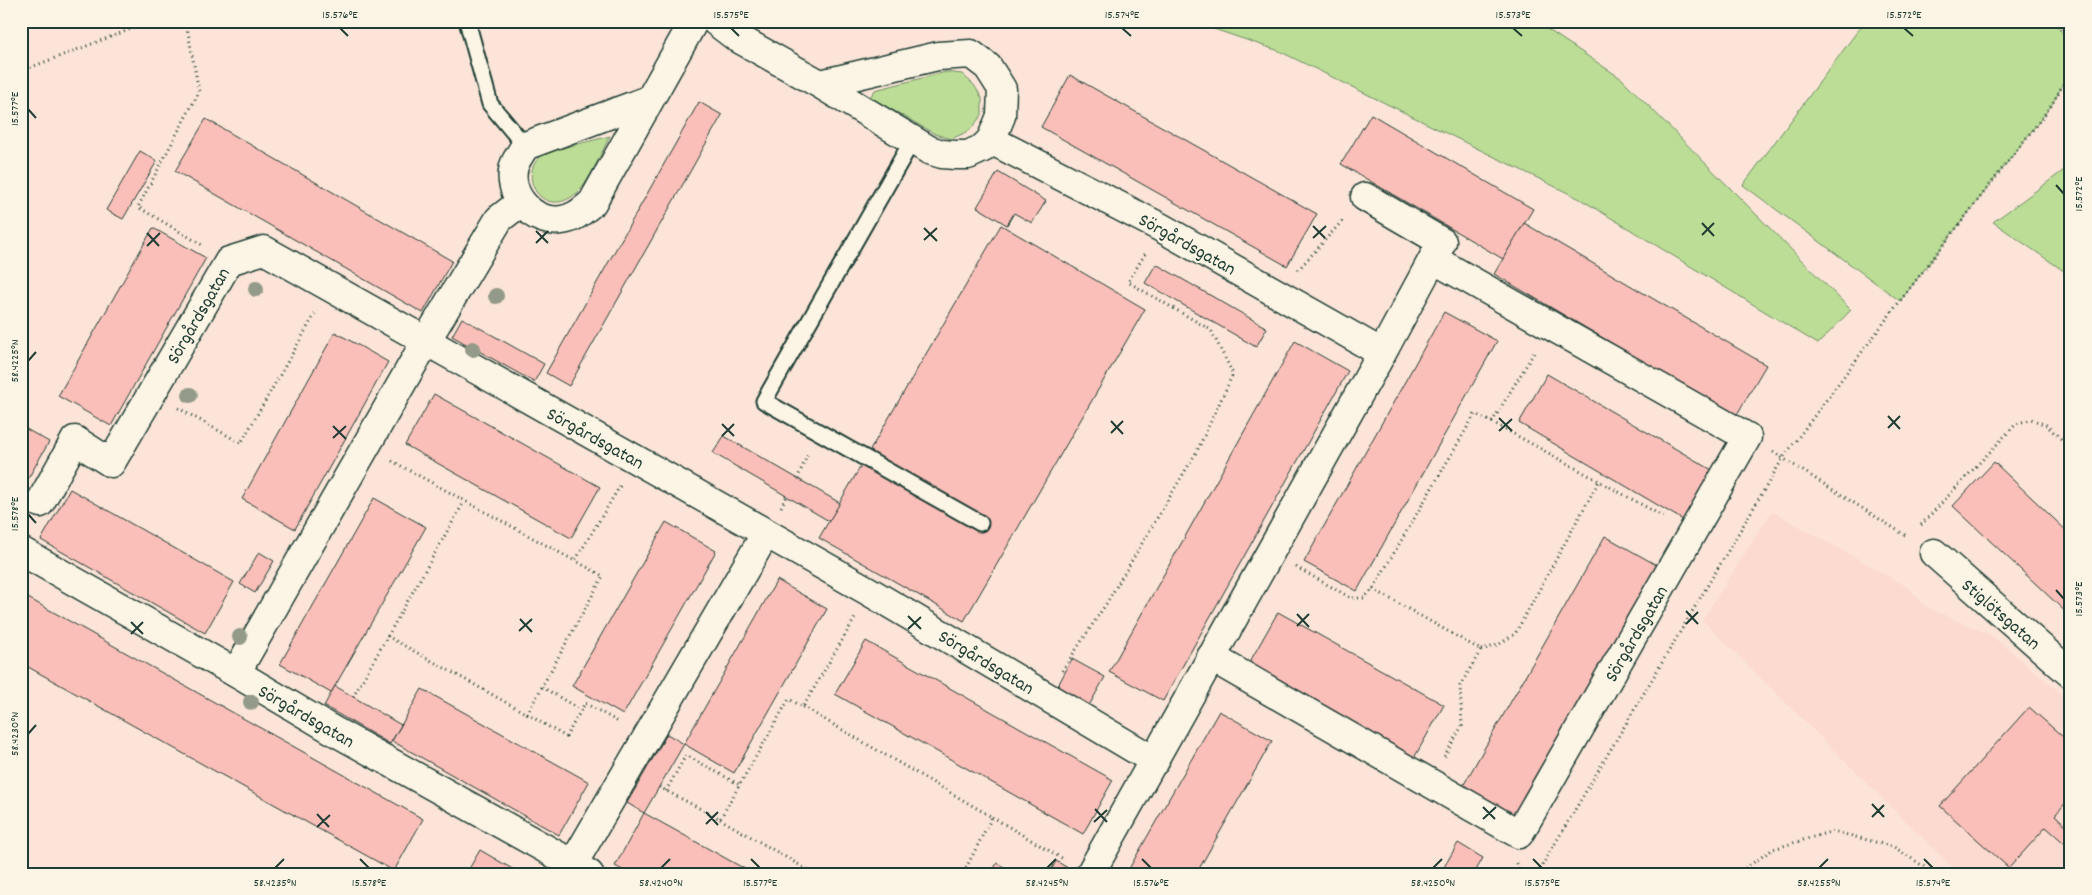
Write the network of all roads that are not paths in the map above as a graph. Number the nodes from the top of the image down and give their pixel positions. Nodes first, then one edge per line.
1 (468, 21) edge
2 (694, 21) edge
3 (715, 21) edge
4 (820, 84) junction
5 (648, 100) junction
6 (991, 140) junction
7 (912, 141) junction
8 (525, 146) junction
9 (1365, 197) road end
10 (521, 202) junction
11 (1432, 259) junction
12 (426, 341) junction
13 (1382, 353) junction
14 (40, 504) dead end
15 (980, 523) dead end
16 (766, 533) junction
17 (21, 551) edge
18 (1934, 553) road end
19 (1211, 657) junction
20 (236, 673) junction
21 (2071, 674) edge
22 (1154, 761) junction
23 (569, 868) edge
24 (1081, 869) edge

1 - 8 lane
2 - 5 street
3 - 4 street
4 - 6 street
4 - 7 street
5 - 8 street
5 - 10 street
6 - 7 street
6 - 13 street, Sörgårdsgatan
7 - 15 lane
8 - 10 street
9 - 11 street
10 - 12 street
11 - 13 street
11 - 19 street, Sörgårdsgatan
12 - 14 street, Sörgårdsgatan
12 - 16 street, Sörgårdsgatan
12 - 20 street
13 - 19 street
16 - 22 street, Sörgårdsgatan
16 - 23 street, Sörgårdsgatan
17 - 20 street, Sörgårdsgatan
18 - 21 street, Stiglötsgatan
19 - 22 street
20 - 23 street, Sörgårdsgatan
22 - 24 street

